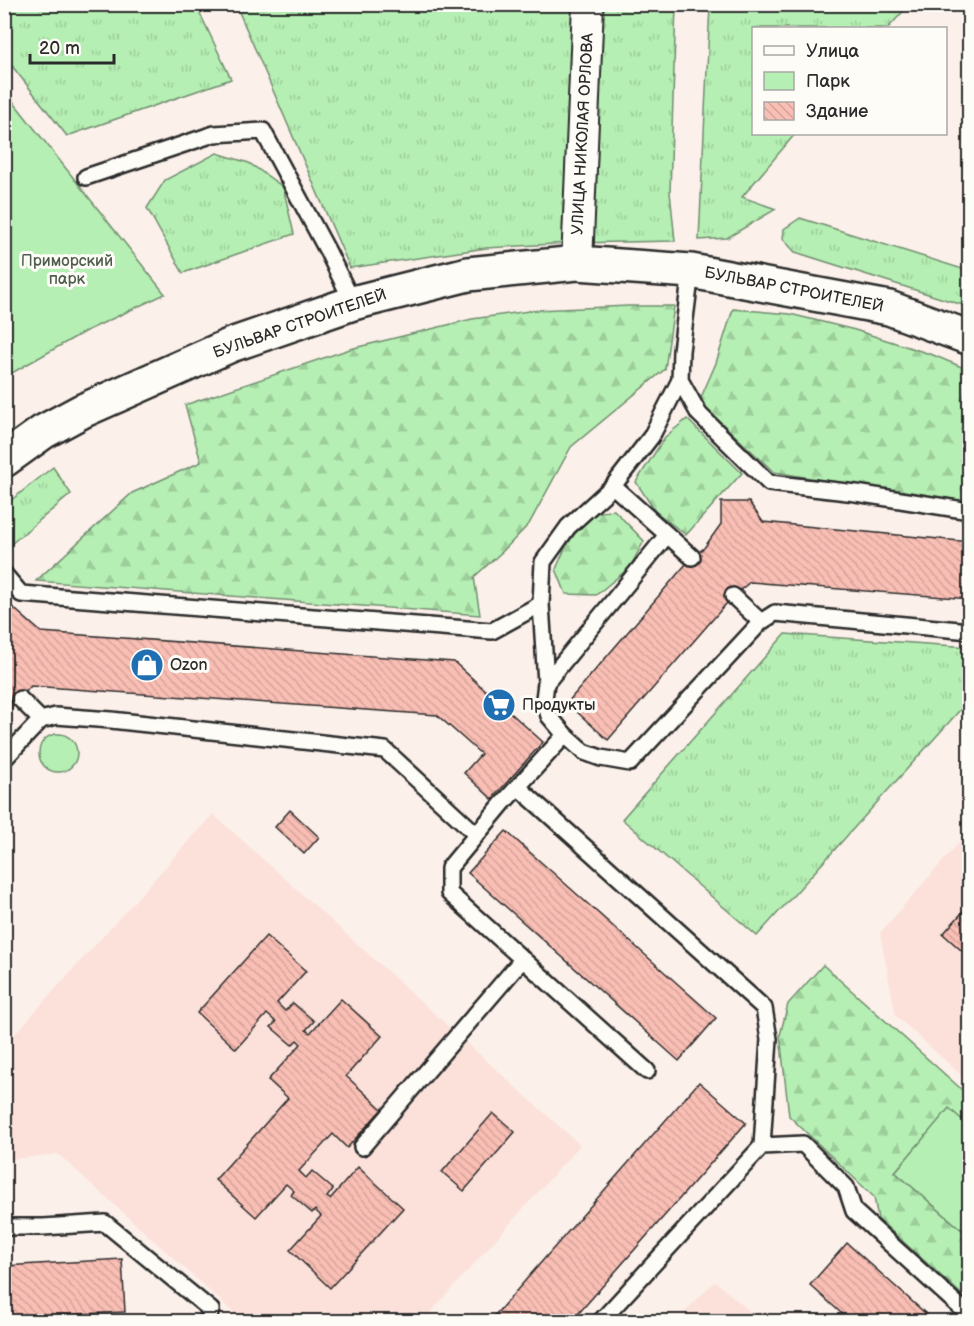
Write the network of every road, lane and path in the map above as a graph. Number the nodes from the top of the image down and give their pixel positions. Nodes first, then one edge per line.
1 (588, 4) edge
2 (86, 177) dead end
3 (577, 263) junction
4 (691, 271) junction
5 (353, 303) junction
6 (969, 338) edge
7 (680, 380) junction
8 (4, 460) edge
9 (613, 486) junction
10 (969, 511) edge
11 (667, 535) junction
12 (692, 557) dead end
13 (4, 574) edge
14 (734, 596) dead end
15 (541, 604) junction
16 (761, 622) junction
17 (969, 631) edge
18 (546, 683) junction
19 (20, 699) dead end
20 (41, 720) junction
21 (565, 735) junction
22 (4, 759) edge
23 (518, 788) junction
24 (476, 834) junction
25 (522, 960) junction
26 (647, 1071) dead end
27 (762, 1146) junction
28 (362, 1147) dead end
29 (4, 1227) edge
30 (969, 1316) edge
31 (207, 1322) edge
32 (600, 1322) edge

1 - 3 street, УЛИЦА НИКОЛАЯ ОРЛОВА
2 - 5 lane
3 - 4 street, БУЛЬВАР СТРОИТЕЛЕЙ
3 - 5 street, БУЛЬВАР СТРОИТЕЛЕЙ
4 - 6 street, БУЛЬВАР СТРОИТЕЛЕЙ
4 - 7 lane
5 - 8 street, БУЛЬВАР СТРОИТЕЛЕЙ
7 - 9 lane
7 - 10 lane
9 - 11 lane
9 - 15 lane
11 - 12 lane
11 - 18 lane
13 - 15 lane
14 - 16 lane
15 - 18 lane
16 - 17 lane
16 - 21 lane
18 - 21 lane
19 - 20 lane
20 - 22 lane
20 - 24 lane
21 - 23 lane
23 - 24 lane
23 - 27 lane
24 - 25 lane
25 - 26 lane
25 - 28 lane
27 - 30 lane
27 - 32 lane
29 - 31 lane

